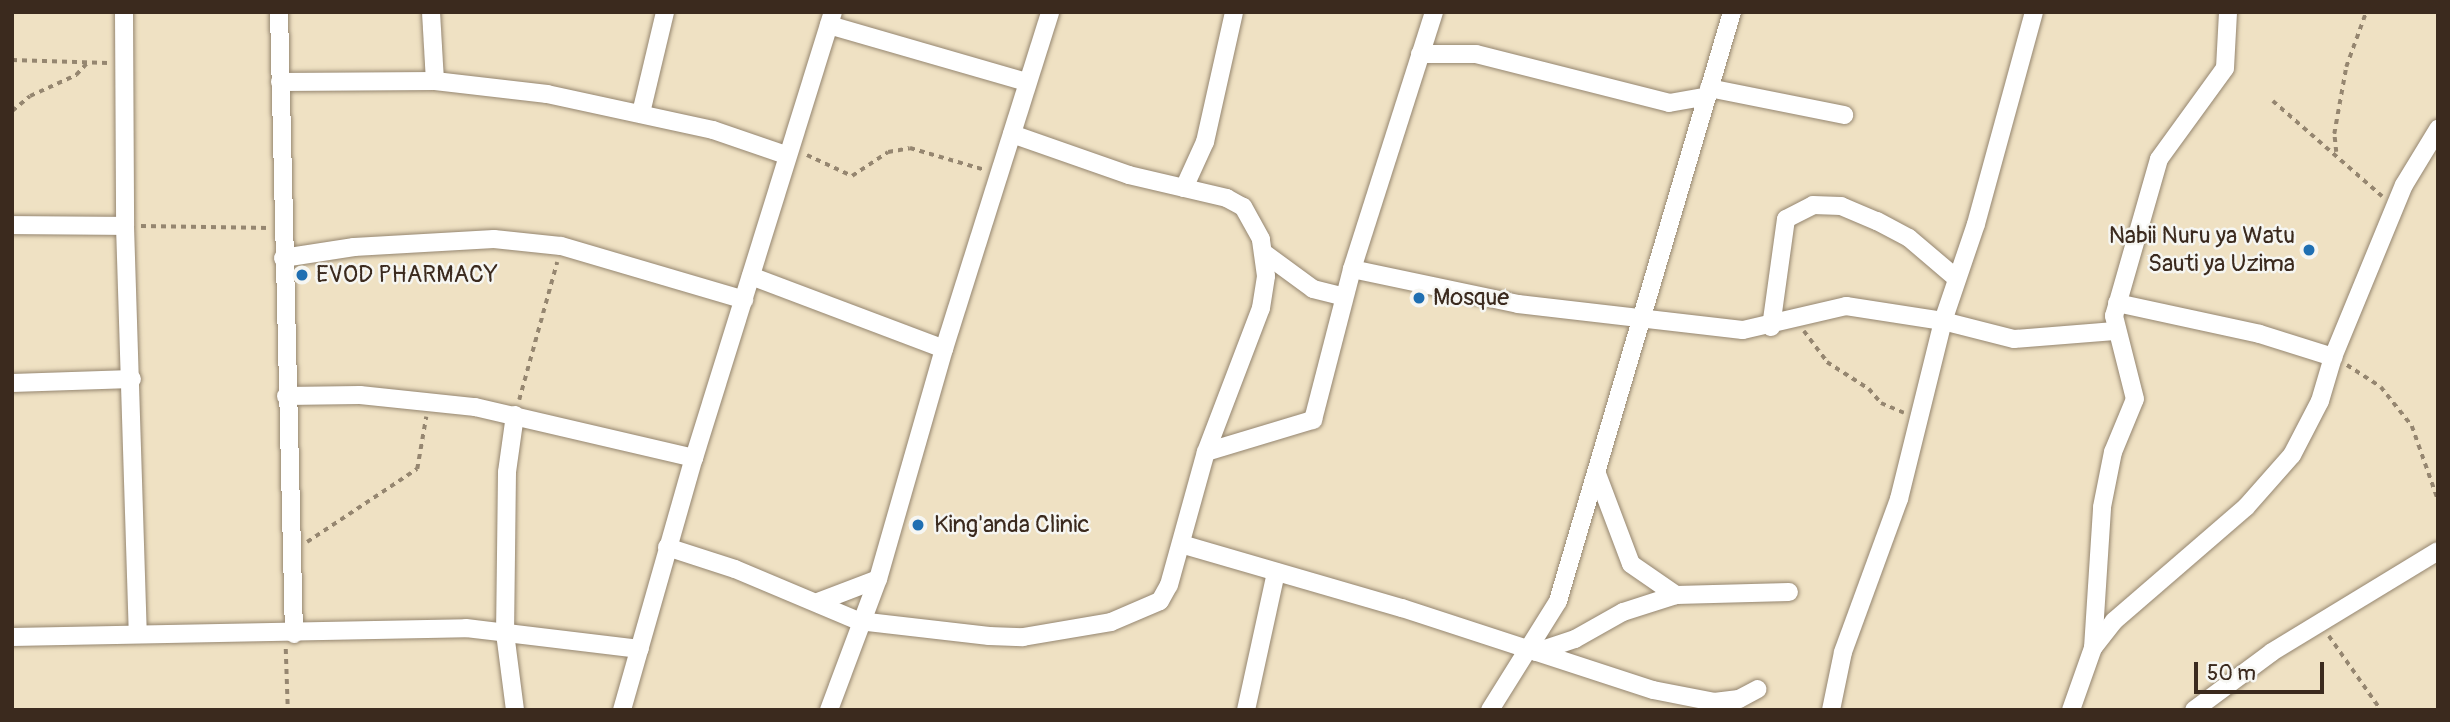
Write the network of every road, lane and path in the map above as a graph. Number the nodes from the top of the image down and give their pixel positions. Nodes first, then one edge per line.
1 (124, 12) edge
2 (279, 12) edge
3 (431, 12) edge
4 (665, 12) edge
5 (1051, 12) edge
6 (1234, 12) edge
7 (1434, 12) edge
8 (1732, 12) edge
9 (2035, 12) edge
10 (2228, 12) edge
11 (2366, 12) edge
12 (831, 19) edge
13 (1420, 54) junction
14 (12, 60) edge
15 (88, 62) junction
16 (124, 63) junction
17 (435, 81) junction
18 (281, 82) junction
19 (1027, 82) junction
20 (1707, 92) junction
21 (2273, 101) dead end
22 (1669, 103) junction
23 (12, 111) edge
24 (641, 113) junction
25 (1844, 115) dead end
26 (2438, 129) edge
27 (1694, 132) junction
28 (1012, 134) junction
29 (787, 152) junction
30 (2336, 152) junction
31 (999, 175) junction
32 (1184, 188) junction
33 (2394, 207) junction
34 (12, 225) edge
35 (124, 226) junction
36 (284, 228) junction
37 (561, 246) junction
38 (1265, 253) junction
39 (283, 258) junction
40 (1352, 269) junction
41 (751, 276) junction
42 (1956, 278) junction
43 (1344, 297) junction
44 (744, 300) junction
45 (2117, 303) junction
46 (1645, 318) junction
47 (1943, 321) junction
48 (1791, 322) junction
49 (1771, 327) junction
50 (2115, 331) junction
51 (944, 349) junction
52 (2333, 357) junction
53 (132, 379) junction
54 (12, 383) edge
55 (286, 396) junction
56 (428, 401) junction
57 (515, 415) junction
58 (1920, 418) junction
59 (1206, 452) junction
60 (694, 458) junction
61 (1597, 474) junction
62 (2438, 500) edge
63 (1181, 544) junction
64 (667, 547) junction
65 (2438, 551) edge
66 (291, 553) junction
67 (1276, 572) junction
68 (878, 579) junction
69 (1789, 592) dead end
70 (1676, 595) junction
71 (818, 602) junction
72 (859, 621) junction
73 (2321, 623) junction
74 (138, 632) junction
75 (505, 633) junction
76 (289, 634) junction
77 (12, 637) edge
78 (2093, 648) junction
79 (640, 649) junction
80 (1532, 651) junction
81 (1758, 689) dead end
82 (1717, 706) edge
83 (288, 710) edge
84 (515, 710) edge
85 (622, 710) edge
86 (829, 710) edge
87 (1246, 710) edge
88 (1490, 710) edge
89 (1831, 710) edge
90 (2071, 710) edge
91 (2194, 710) edge
92 (2381, 710) edge

1 - 16 street
2 - 18 street
3 - 17 street
4 - 24 street
5 - 19 street
6 - 32 street
7 - 13 street
8 - 20 street
9 - 42 street
10 - 45 street
11 - 30 path
12 - 19 street
12 - 29 street
13 - 22 street
13 - 40 street
14 - 15 path
15 - 16 path
15 - 23 path
16 - 35 street
17 - 18 street
17 - 24 street
18 - 36 street
19 - 28 street
20 - 22 street
20 - 25 street
20 - 27 street
21 - 30 path
22 - 27 street
24 - 29 street
26 - 33 street
27 - 46 street
28 - 31 street
28 - 32 street
29 - 31 path
29 - 41 street
30 - 33 path
31 - 51 street
32 - 38 street
33 - 52 street
34 - 35 street
35 - 36 path
35 - 53 street
36 - 39 street
37 - 39 street
37 - 44 street
37 - 57 path
38 - 43 street
38 - 59 street
39 - 55 street
40 - 43 street
40 - 46 street
41 - 44 street
41 - 51 street
42 - 47 street
42 - 49 street
43 - 59 street
44 - 60 street
45 - 50 street
45 - 52 street
46 - 49 street
46 - 61 street
47 - 48 street
47 - 50 street
47 - 58 street
48 - 49 street
48 - 58 path
50 - 78 street
51 - 68 street
52 - 62 path
52 - 78 street
53 - 54 street
53 - 74 street
55 - 56 street
55 - 66 street
56 - 57 street
56 - 66 path
57 - 60 street
57 - 75 street
58 - 89 street
59 - 63 street
60 - 64 street
61 - 70 street
61 - 80 street
63 - 67 street
63 - 72 street
64 - 71 street
64 - 79 street
65 - 73 street
66 - 76 street
67 - 80 street
67 - 87 street
68 - 71 street
68 - 72 street
69 - 70 street
70 - 80 street
71 - 72 street
72 - 86 street
73 - 91 street
73 - 92 path
74 - 76 street
74 - 77 street
75 - 76 street
75 - 79 street
75 - 84 street
76 - 83 path
78 - 90 street
79 - 85 street
80 - 82 street
80 - 88 street
81 - 82 street

